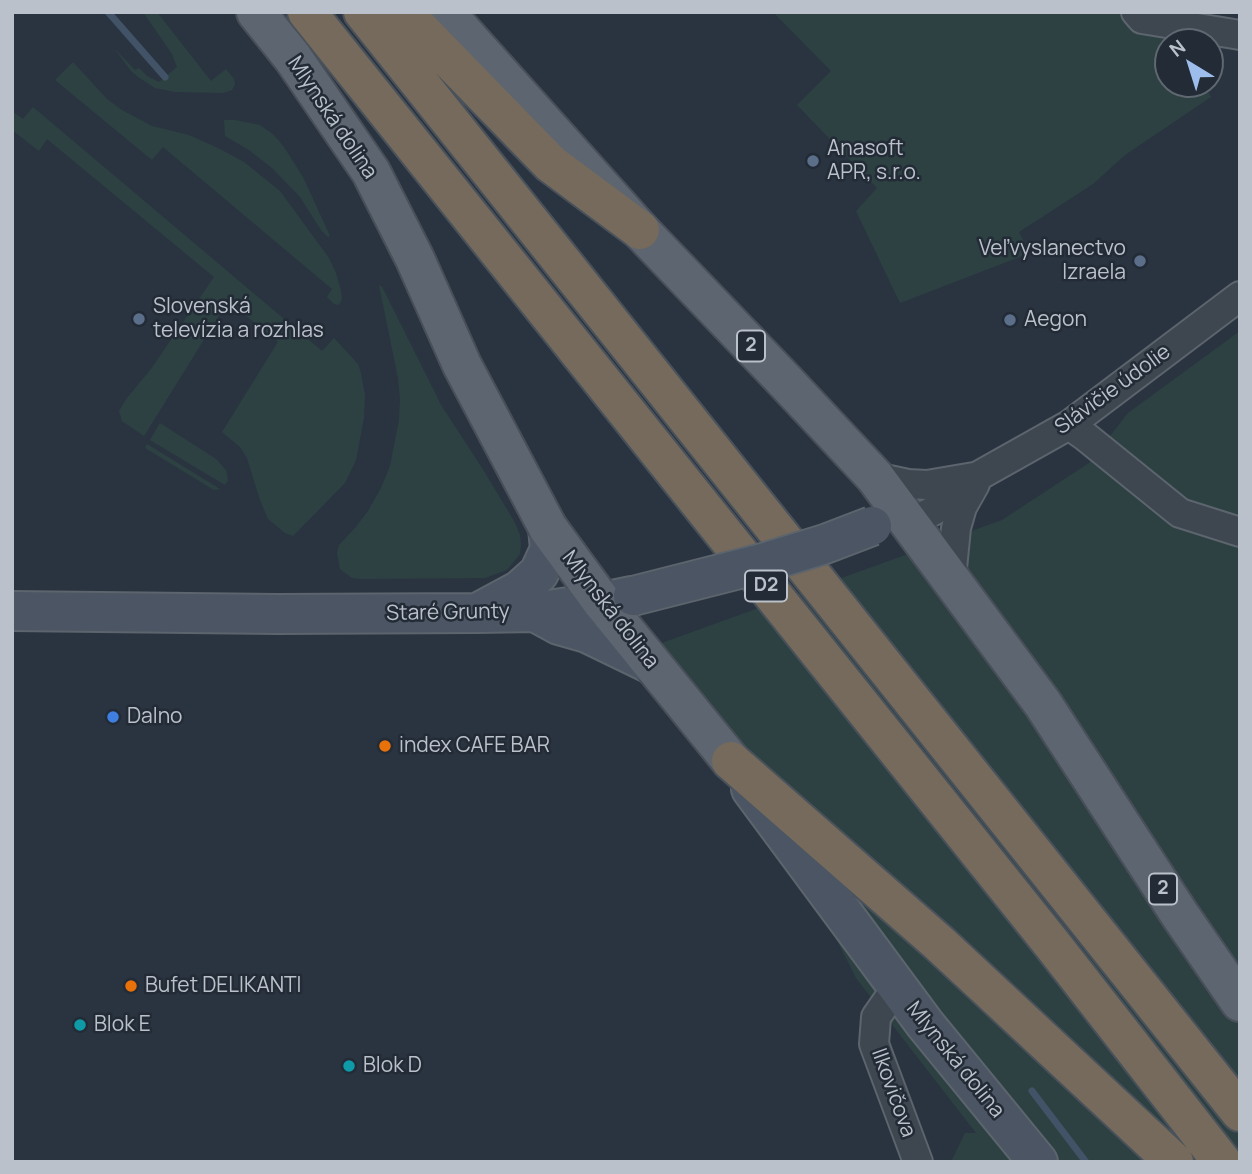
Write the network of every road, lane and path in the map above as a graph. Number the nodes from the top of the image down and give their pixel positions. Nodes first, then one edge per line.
1 (256, 12) edge
2 (307, 12) edge
3 (363, 12) edge
4 (403, 12) edge
5 (445, 12) edge
6 (1136, 12) edge
7 (1240, 35) edge
8 (640, 230) junction
9 (1240, 296) edge
10 (1077, 431) junction
11 (981, 475) junction
12 (895, 503) junction
13 (548, 528) junction
14 (1240, 532) edge
15 (951, 579) junction
16 (618, 599) junction
17 (12, 611) edge
18 (535, 612) junction
19 (478, 613) junction
20 (651, 664) junction
21 (731, 761) junction
22 (897, 987) junction
23 (1240, 1002) edge
24 (1240, 1112) edge
25 (918, 1162) edge
26 (1038, 1162) edge
27 (1174, 1162) edge
28 (1222, 1162) edge

1 - 13 main road, Mlynská dolina
2 - 28 highway, D2
3 - 24 highway, D2
4 - 8 highway
5 - 8 main road, 2
6 - 7 street
8 - 12 main road, 2
9 - 10 street, Slávičie údolie
10 - 11 street, Slávičie údolie
10 - 14 street
11 - 12 street, Slávičie údolie
11 - 12 street, Slávičie údolie
11 - 15 street, Slávičie údolie
12 - 15 main road, 2
12 - 16 street, Staré Grunty, bridge
13 - 16 main road, Mlynská dolina
13 - 19 street
15 - 23 main road, 2
16 - 18 street, Staré Grunty
16 - 20 main road, Mlynská dolina
17 - 19 street, Staré Grunty
18 - 19 street, Staré Grunty
18 - 20 street
20 - 21 main road, Mlynská dolina
21 - 22 street, Mlynská dolina
21 - 27 highway
22 - 25 street, Ilkovičova
22 - 26 street, Mlynská dolina

